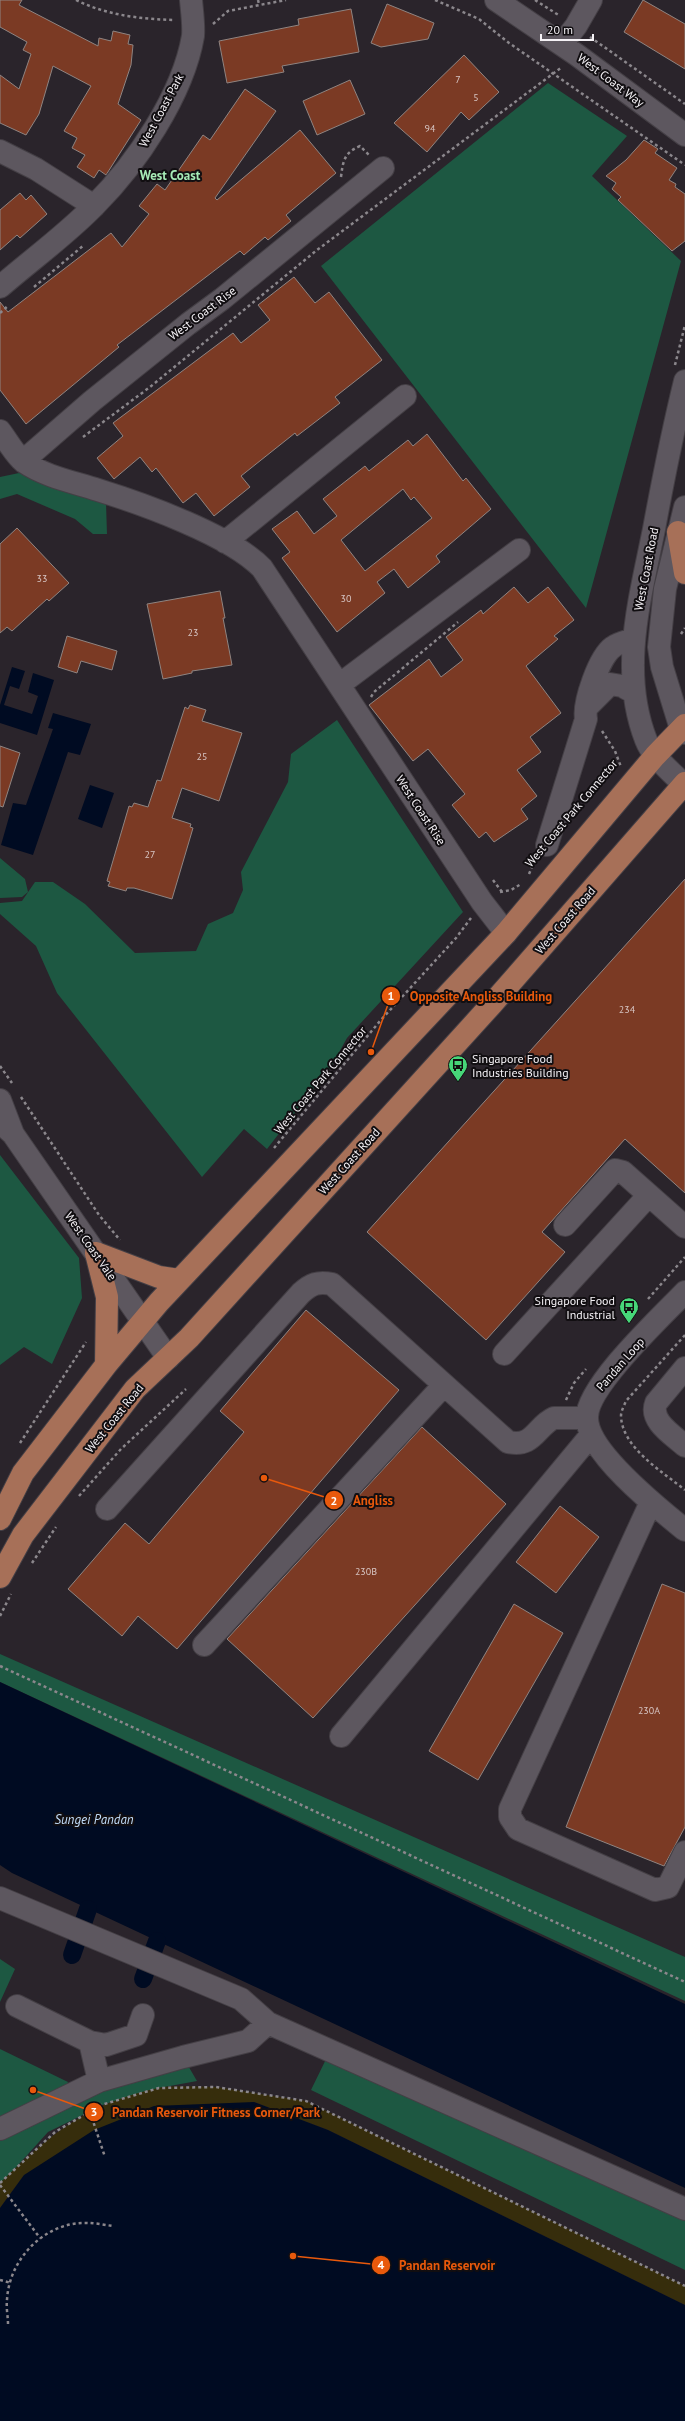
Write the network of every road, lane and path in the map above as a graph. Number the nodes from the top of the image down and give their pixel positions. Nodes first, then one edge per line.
1 (76, 0) edge
2 (191, 0) edge
3 (258, 0) edge
4 (435, 0) edge
5 (496, 0) edge
6 (535, 0) edge
7 (591, 0) edge
8 (259, 4) dead end
9 (178, 20) dead end
10 (576, 26) junction
11 (562, 44) junction
12 (553, 74) junction
13 (685, 104) edge
14 (685, 135) edge
15 (0, 151) edge
16 (685, 166) edge
17 (383, 168) dead end
18 (94, 206) junction
19 (0, 287) edge
20 (685, 381) edge
21 (405, 396) dead end
22 (0, 431) edge
23 (77, 442) dead end
24 (23, 461) junction
25 (685, 507) edge
26 (678, 532) junction
27 (225, 542) junction
28 (519, 550) dead end
29 (685, 573) edge
30 (459, 622) dead end
31 (634, 639) junction
32 (339, 685) junction
33 (633, 692) junction
34 (370, 698) dead end
35 (584, 709) junction
36 (684, 729) edge
37 (656, 756) junction
38 (624, 764) dead end
39 (618, 773) dead end
40 (685, 784) edge
41 (547, 845) dead end
42 (537, 868) dead end
43 (475, 909) junction
44 (468, 922) junction
45 (506, 933) junction
46 (0, 1066) edge
47 (11, 1093) edge
48 (6, 1128) edge
49 (269, 1154) dead end
50 (649, 1195) junction
51 (683, 1222) edge
52 (565, 1225) dead end
53 (124, 1243) dead end
54 (96, 1253) junction
55 (685, 1257) edge
56 (179, 1280) junction
57 (685, 1292) edge
58 (644, 1304) dead end
59 (143, 1321) junction
60 (86, 1341) dead end
61 (504, 1354) dead end
62 (168, 1358) junction
63 (106, 1365) junction
64 (589, 1366) dead end
65 (685, 1368) edge
66 (444, 1385) junction
67 (189, 1387) dead end
68 (560, 1418) junction
69 (589, 1427) junction
70 (685, 1446) edge
71 (15, 1449) dead end
72 (77, 1499) dead end
73 (651, 1502) junction
74 (107, 1509) dead end
75 (0, 1519) edge
76 (58, 1523) dead end
77 (685, 1530) edge
78 (29, 1568) dead end
79 (6, 1585) edge
80 (0, 1616) edge
81 (204, 1645) dead end
82 (0, 1666) edge
83 (341, 1736) dead end
84 (685, 1852) edge
85 (0, 1898) edge
86 (685, 1982) edge
87 (17, 2006) dead end
88 (143, 2015) dead end
89 (268, 2024) junction
90 (90, 2042) junction
91 (99, 2080) junction
92 (90, 2112) junction
93 (0, 2129) edge
94 (105, 2157) dead end
95 (0, 2184) edge
96 (685, 2209) edge
97 (113, 2226) dead end
98 (40, 2238) junction
99 (0, 2280) edge
100 (11, 2283) junction
101 (685, 2286) edge
102 (8, 2324) dead end

1 - 9 path
2 - 18 street, West Coast Park
3 - 8 path
4 - 12 path
5 - 11 street, West Coast Way
6 - 10 path
7 - 10 street
10 - 11 street
10 - 13 path
11 - 14 street, West Coast Way
12 - 16 path
12 - 23 path
15 - 18 street
17 - 24 street, West Coast Rise
18 - 19 street, West Coast Park
20 - 31 street, West Coast Road
21 - 27 street
22 - 24 street, West Coast Rise
24 - 27 street, West Coast Rise
25 - 26 street, West Coast Road
26 - 29 main road
26 - 36 street, West Coast Road
27 - 32 street, West Coast Rise
28 - 32 street
30 - 34 path
31 - 33 street, West Coast Road
31 - 35 street
32 - 43 street, West Coast Rise
33 - 35 street
33 - 37 street, West Coast Road
35 - 41 street
36 - 37 main road
37 - 40 street, West Coast Road
37 - 45 main road
38 - 39 path, West Coast Park Connector
40 - 62 main road, West Coast Road
42 - 43 path, West Coast Park Connector
43 - 44 path, West Coast Park Connector
43 - 44 path
43 - 45 street, West Coast Rise
44 - 49 path, West Coast Park Connector
45 - 56 main road
46 - 47 path
47 - 48 street, West Coast Vale
47 - 53 path
48 - 54 street, West Coast Vale
50 - 51 street
50 - 52 street
50 - 61 street
54 - 56 main road
54 - 59 street, West Coast Vale
54 - 63 main road
55 - 58 path
56 - 59 main road
57 - 69 street, Pandan Loop
59 - 62 street, West Coast Vale
59 - 63 main road
60 - 71 path
62 - 79 main road, West Coast Road
63 - 75 main road
64 - 68 path
65 - 70 street
66 - 68 street
66 - 74 street
66 - 81 street
67 - 72 path
68 - 69 street
69 - 73 street
69 - 83 street
73 - 77 street
73 - 84 street
76 - 78 path
79 - 80 path
82 - 86 path
85 - 89 street
87 - 90 street
88 - 90 street
89 - 91 street
89 - 96 street
90 - 91 street
91 - 93 street
92 - 94 path
92 - 95 path
92 - 101 path
95 - 98 path
97 - 98 path
98 - 100 path
99 - 100 path
100 - 102 path

